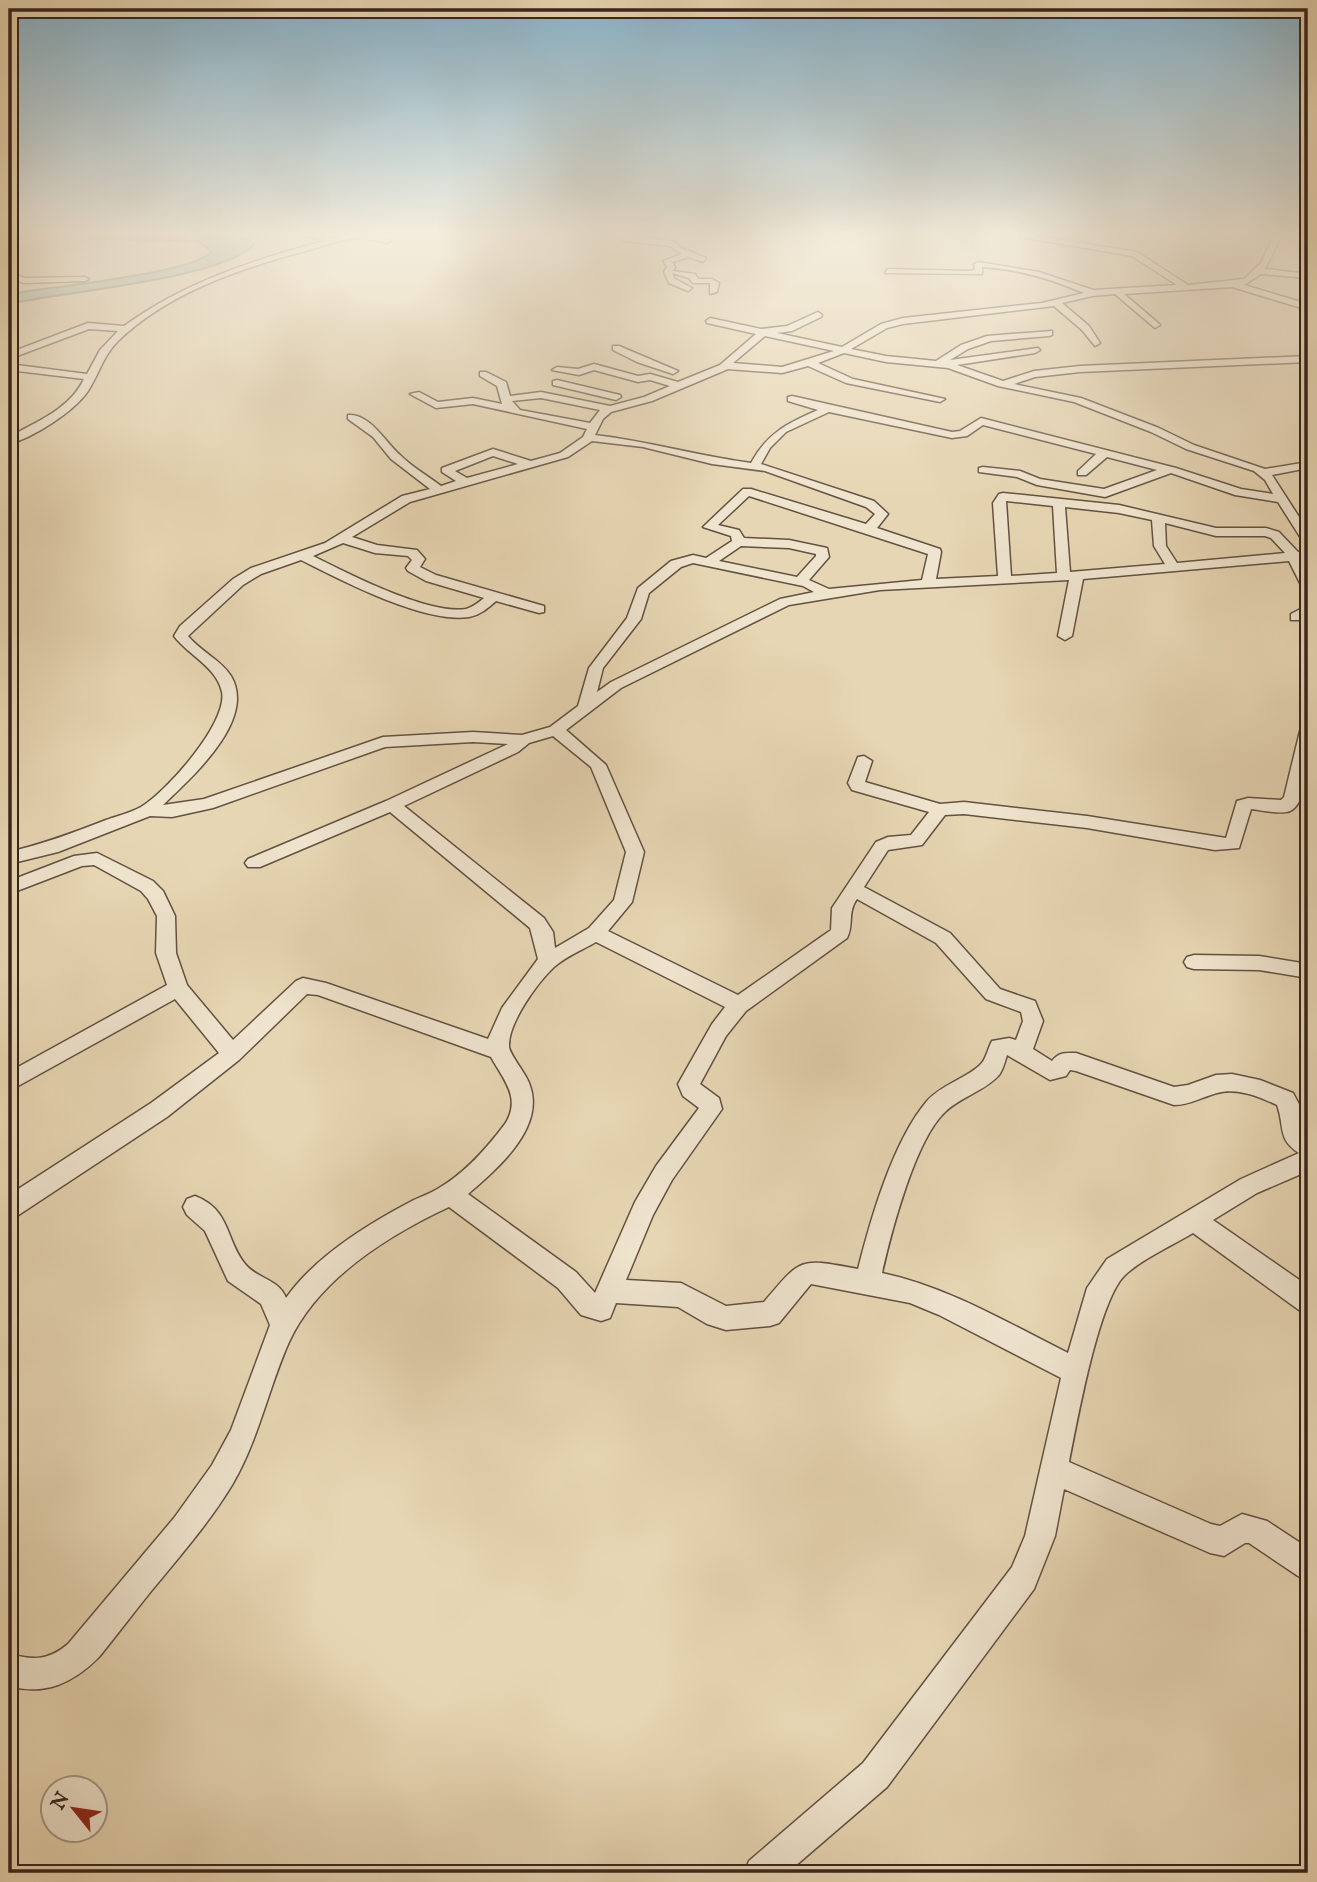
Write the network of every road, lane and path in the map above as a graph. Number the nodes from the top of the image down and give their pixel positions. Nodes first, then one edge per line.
1 (138, 321) edge
2 (710, 321) dead end
3 (806, 321) edge
4 (912, 321) edge
5 (975, 321) edge
6 (1039, 321) edge
7 (1077, 321) edge
8 (1150, 321) edge
9 (980, 322) dead end
10 (1155, 325) dead end
11 (995, 327) dead end
12 (126, 329) junction
13 (765, 331) junction
14 (1049, 333) junction
15 (1006, 336) junction
16 (1096, 343) dead end
17 (1061, 344) dead end
18 (616, 348) dead end
19 (843, 350) junction
20 (1035, 350) dead end
21 (9, 356) edge
22 (1308, 359) edge
23 (810, 363) junction
24 (941, 364) junction
25 (9, 367) edge
26 (723, 367) junction
27 (557, 370) dead end
28 (483, 374) dead end
29 (90, 377) junction
30 (696, 377) junction
31 (557, 383) dead end
32 (1002, 384) junction
33 (679, 385) junction
34 (415, 394) dead end
35 (792, 399) dead end
36 (940, 399) dead end
37 (637, 402) junction
38 (510, 404) junction
39 (609, 409) junction
40 (828, 409) junction
41 (352, 417) dead end
42 (591, 432) junction
43 (9, 441) edge
44 (1104, 453) junction
45 (532, 465) junction
46 (755, 465) junction
47 (1308, 465) edge
48 (983, 470) dead end
49 (1172, 470) junction
50 (1082, 473) dead end
51 (1264, 473) junction
52 (465, 482) junction
53 (437, 488) junction
54 (1280, 499) junction
55 (1059, 502) junction
56 (1158, 518) junction
57 (869, 529) junction
58 (344, 539) junction
59 (1308, 540) edge
60 (738, 542) junction
61 (301, 555) junction
62 (1299, 556) edge
63 (708, 562) junction
64 (1175, 569) junction
65 (1070, 577) junction
66 (1005, 580) junction
67 (800, 582) junction
68 (928, 584) junction
69 (1308, 585) edge
70 (827, 593) junction
71 (493, 597) junction
72 (539, 609) dead end
73 (1065, 636) dead end
74 (585, 709) junction
75 (556, 730) junction
76 (1308, 731) edge
77 (523, 740) junction
78 (864, 761) dead end
79 (392, 804) junction
80 (148, 810) junction
81 (940, 810) junction
82 (9, 858) edge
83 (254, 863) dead end
84 (9, 888) edge
85 (852, 888) junction
86 (596, 933) junction
87 (548, 961) junction
88 (1194, 962) dead end
89 (1308, 971) edge
90 (178, 988) junction
91 (739, 1005) junction
92 (499, 1051) junction
93 (1021, 1052) junction
94 (232, 1054) junction
95 (9, 1082) edge
96 (1308, 1147) edge
97 (1308, 1160) edge
98 (450, 1194) junction
99 (195, 1207) dead end
100 (9, 1208) edge
101 (1195, 1221) junction
102 (867, 1282) junction
103 (610, 1291) junction
104 (1308, 1301) edge
105 (284, 1324) junction
106 (1076, 1371) junction
107 (1054, 1470) junction
108 (1308, 1566) edge
109 (9, 1670) edge
110 (761, 1873) edge

1 - 12 street
2 - 13 street
3 - 13 street
4 - 19 street
5 - 9 street
6 - 14 street
7 - 16 street
8 - 10 street
11 - 15 street
12 - 21 street
12 - 29 street
13 - 19 street
13 - 26 street
14 - 15 street
14 - 17 street
15 - 24 street
18 - 30 street
19 - 23 street
19 - 24 street
20 - 24 street
22 - 32 street
23 - 26 street
23 - 36 street
24 - 32 street
25 - 29 street
26 - 30 street
27 - 33 street
28 - 38 street
29 - 43 street
30 - 33 street
31 - 37 street
32 - 51 street
33 - 37 street
34 - 38 street
35 - 40 street
37 - 39 street
38 - 39 street
38 - 42 street
39 - 42 street
40 - 44 street
40 - 46 street
41 - 53 street
42 - 45 street
42 - 46 street
44 - 49 street
44 - 50 street
45 - 52 street
45 - 52 street
46 - 57 street
47 - 51 street
48 - 49 street
49 - 54 street
51 - 54 street
52 - 53 street
53 - 58 street
54 - 59 street
55 - 56 street
55 - 65 street
55 - 66 street
56 - 62 street
56 - 64 street
57 - 60 street
57 - 68 street
58 - 61 street
58 - 71 street
60 - 63 street
60 - 67 street
61 - 71 street
61 - 80 street
62 - 64 street
62 - 69 street
63 - 67 street
63 - 74 street
64 - 65 street
65 - 66 street
65 - 73 street
66 - 68 street
67 - 70 street
68 - 70 street
70 - 74 street
71 - 72 street
74 - 75 street
75 - 77 street
75 - 86 street
76 - 81 street
77 - 79 street
77 - 80 street
78 - 81 street
79 - 83 street
79 - 87 street
80 - 82 street
81 - 85 street
84 - 90 street
85 - 91 street
85 - 93 street
86 - 87 street
86 - 91 street
87 - 92 street
88 - 89 street
90 - 94 street
90 - 95 street
91 - 103 street
92 - 94 street
92 - 98 street
93 - 96 street
93 - 102 street
94 - 100 street
97 - 101 street
98 - 103 street
98 - 105 street
99 - 105 street
101 - 104 street
101 - 106 street
102 - 103 street
102 - 106 street
105 - 109 street
106 - 107 street
107 - 108 street
107 - 110 street

